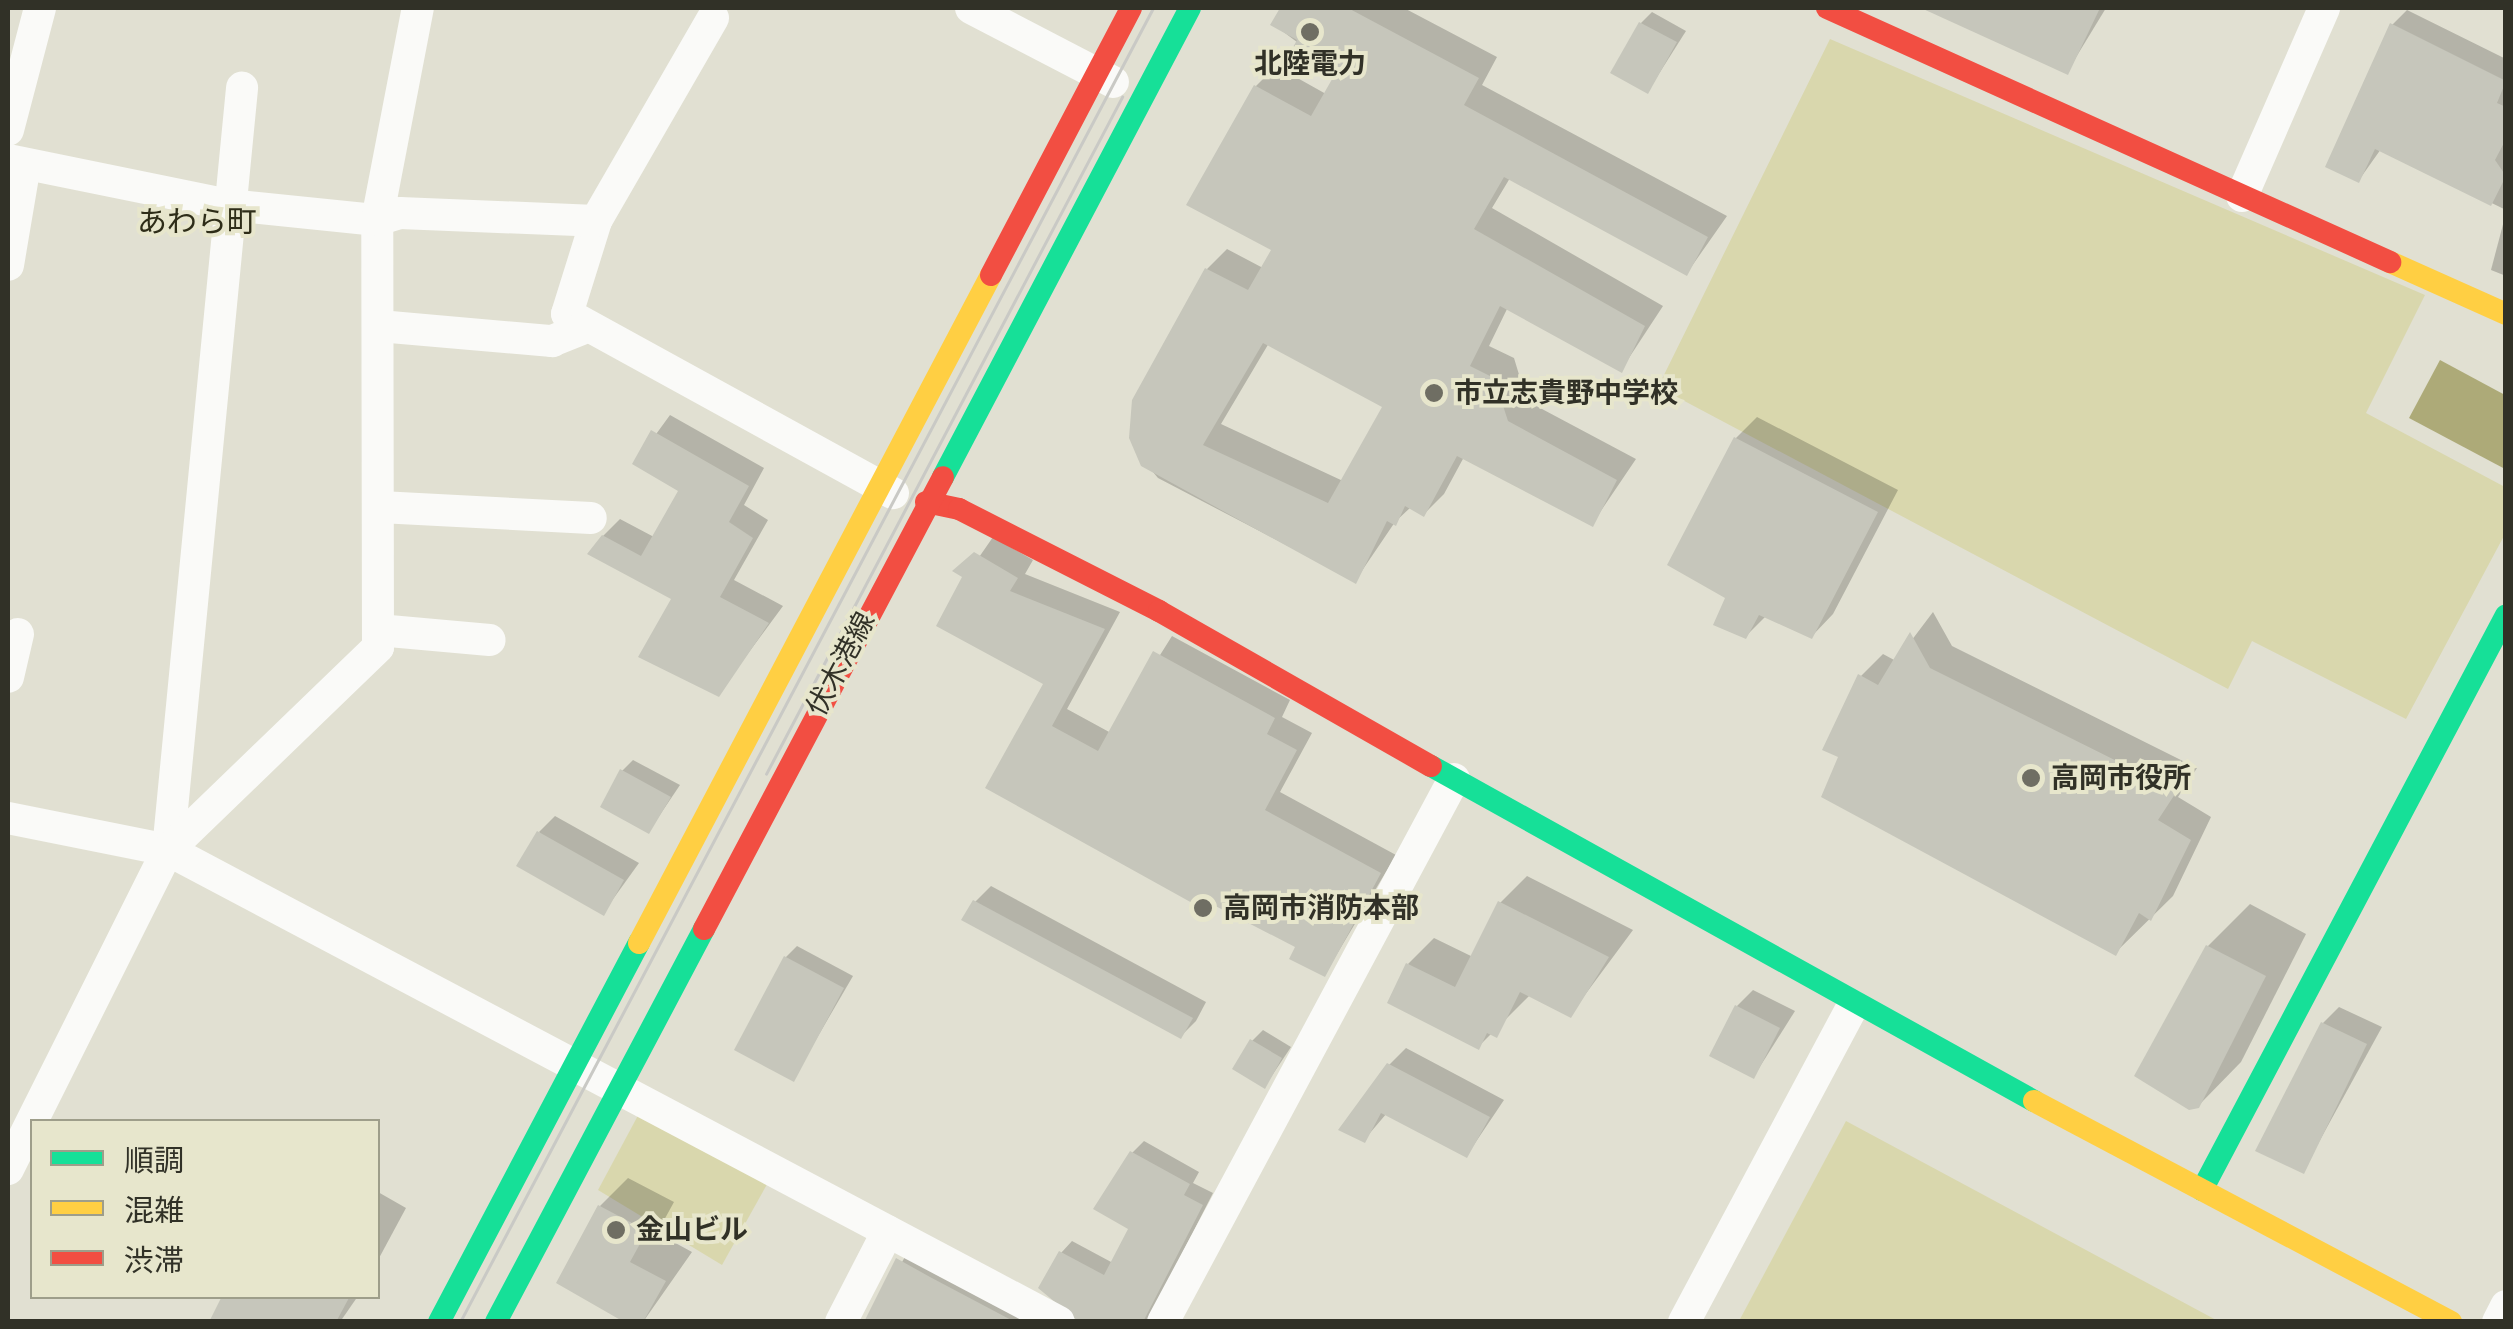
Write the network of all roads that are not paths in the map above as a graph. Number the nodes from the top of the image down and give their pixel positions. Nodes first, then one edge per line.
1 (40, 8) edge
2 (418, 8) edge
3 (970, 8) edge
4 (1132, 8) edge
5 (1190, 8) edge
6 (1827, 8) edge
7 (2324, 8) edge
8 (1864, 15) edge
9 (714, 18) dead end
10 (1096, 72) junction
11 (242, 88) dead end
12 (1143, 100) junction
13 (8, 130) edge
14 (16, 162) edge
15 (2242, 196) junction
16 (229, 205) junction
17 (376, 220) junction
18 (596, 221) junction
19 (8, 265) edge
20 (2506, 314) edge
21 (379, 326) junction
22 (581, 329) junction
23 (877, 489) junction
24 (926, 502) junction
25 (380, 507) junction
26 (591, 518) dead end
27 (2506, 615) edge
28 (378, 630) junction
29 (18, 634) dead end
30 (490, 640) dead end
31 (8, 677) edge
32 (1454, 779) junction
33 (8, 818) edge
34 (168, 850) junction
35 (1853, 1006) junction
36 (573, 1067) junction
37 (616, 1088) junction
38 (33, 1119) edge
39 (30, 1125) edge
40 (8, 1169) edge
41 (2202, 1190) junction
42 (888, 1231) junction
43 (2506, 1306) edge
44 (438, 1322) edge
45 (496, 1322) edge
46 (841, 1322) edge
47 (1059, 1322) edge
48 (1163, 1322) edge
49 (1684, 1322) edge
50 (2451, 1322) edge
51 (2498, 1322) edge

1 - 13 street
2 - 17 street
3 - 10 street
4 - 10 street, 伏木港線
5 - 12 street, 伏木港線
6 - 8 street
7 - 15 street
8 - 15 street
9 - 18 street
10 - 12 street
10 - 23 street, 伏木港線
11 - 16 street
12 - 24 street, 伏木港線
14 - 16 street
14 - 19 street
15 - 20 street
16 - 17 street
16 - 34 street
17 - 18 street
17 - 21 street
18 - 22 street
21 - 22 street
21 - 25 street
22 - 23 street
23 - 24 street
23 - 36 street, 伏木港線
24 - 32 street
24 - 37 street, 伏木港線
25 - 26 street
25 - 28 street
27 - 41 street
28 - 30 street
28 - 34 street
29 - 31 street
32 - 35 street
32 - 48 street
33 - 34 street
34 - 36 street
34 - 38 street
35 - 41 street
35 - 49 street
36 - 37 street
36 - 44 street, 伏木港線
37 - 42 street
37 - 45 street, 伏木港線
39 - 40 street
41 - 50 street
42 - 46 street
42 - 47 street
43 - 51 street

